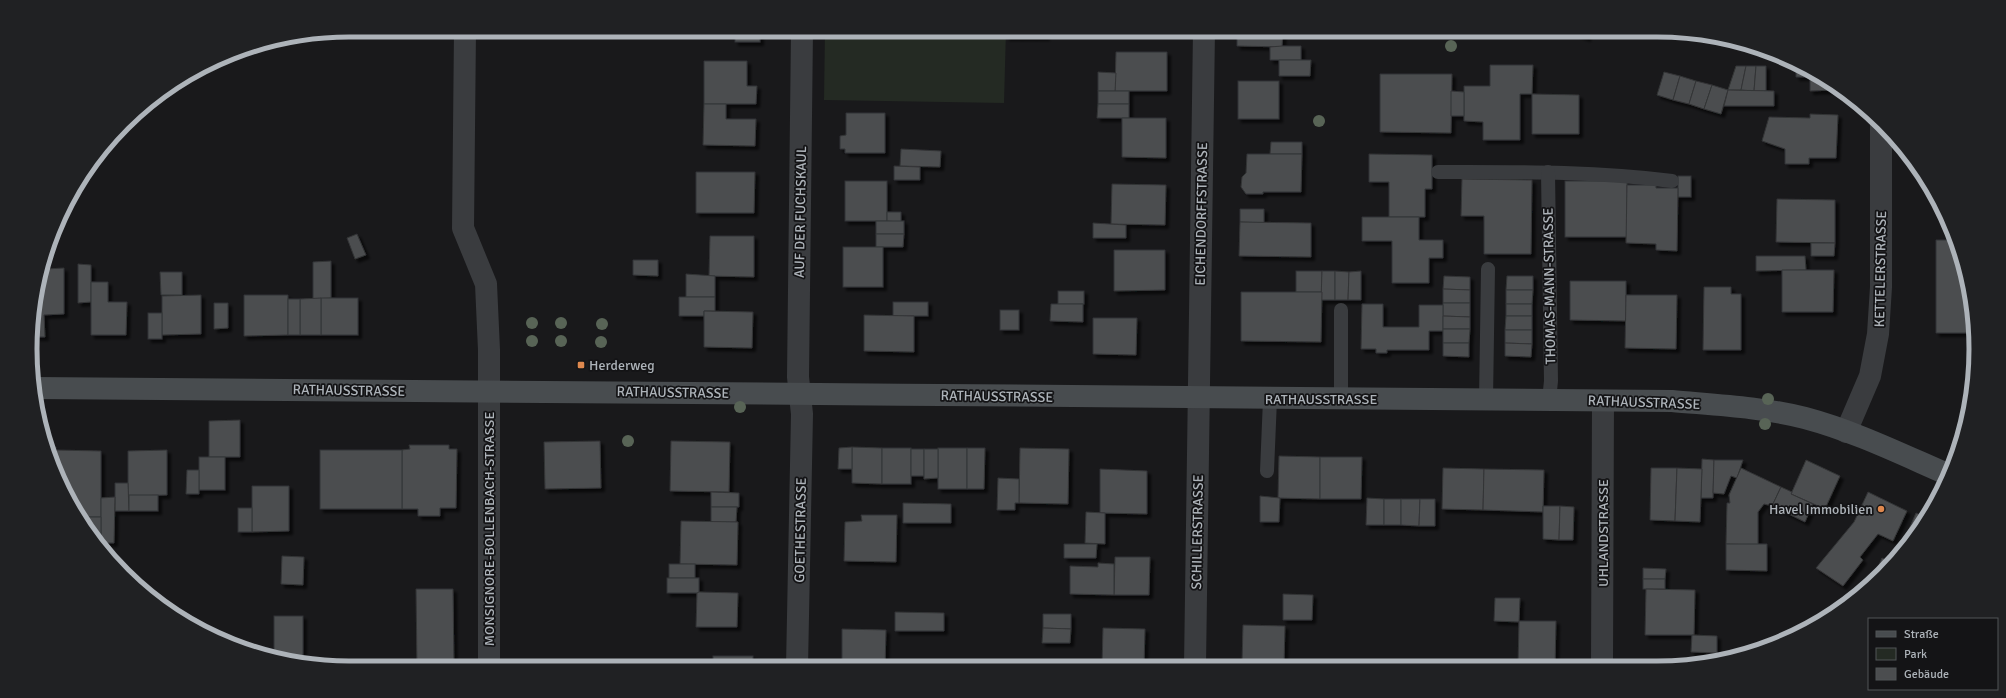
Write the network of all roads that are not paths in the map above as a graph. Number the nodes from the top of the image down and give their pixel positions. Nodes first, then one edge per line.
1 (465, 37) edge
2 (802, 37) edge
3 (1204, 37) edge
4 (1881, 131) edge
5 (1438, 172) dead end
6 (1548, 172) junction
7 (1672, 181) dead end
8 (1488, 269) dead end
9 (1341, 310) dead end
10 (40, 388) edge
11 (488, 391) junction
12 (799, 394) junction
13 (1199, 398) junction
14 (1270, 399) junction
15 (1341, 399) junction
16 (1486, 400) junction
17 (1549, 400) junction
18 (1603, 401) junction
19 (1846, 432) junction
20 (1267, 471) dead end
21 (1943, 472) edge
22 (489, 661) edge
23 (797, 661) edge
24 (1195, 661) edge
25 (1602, 661) edge

1 - 11 street
2 - 12 street, AUF DER FUCHSKAUL
3 - 13 street, EICHENDORFFSTRASSE
4 - 19 street, KETTELERSTRASSE
5 - 6 lane
6 - 7 lane
6 - 17 lane, THOMAS-MANN-STRASSE
8 - 16 lane
9 - 15 lane
10 - 11 street, RATHAUSSTRASSE
11 - 12 street, RATHAUSSTRASSE
11 - 22 street, MONSIGNORE-BOLLENBACH-STRASSE
12 - 13 street, RATHAUSSTRASSE
12 - 23 street, GOETHESTRASSE
13 - 14 street, RATHAUSSTRASSE
13 - 24 street, SCHILLERSTRASSE
14 - 15 street, RATHAUSSTRASSE
14 - 20 lane
15 - 16 street, RATHAUSSTRASSE
16 - 17 street, RATHAUSSTRASSE
17 - 18 street, RATHAUSSTRASSE
18 - 19 street, RATHAUSSTRASSE
18 - 25 street, UHLANDSTRASSE
19 - 21 street, RATHAUSSTRASSE

